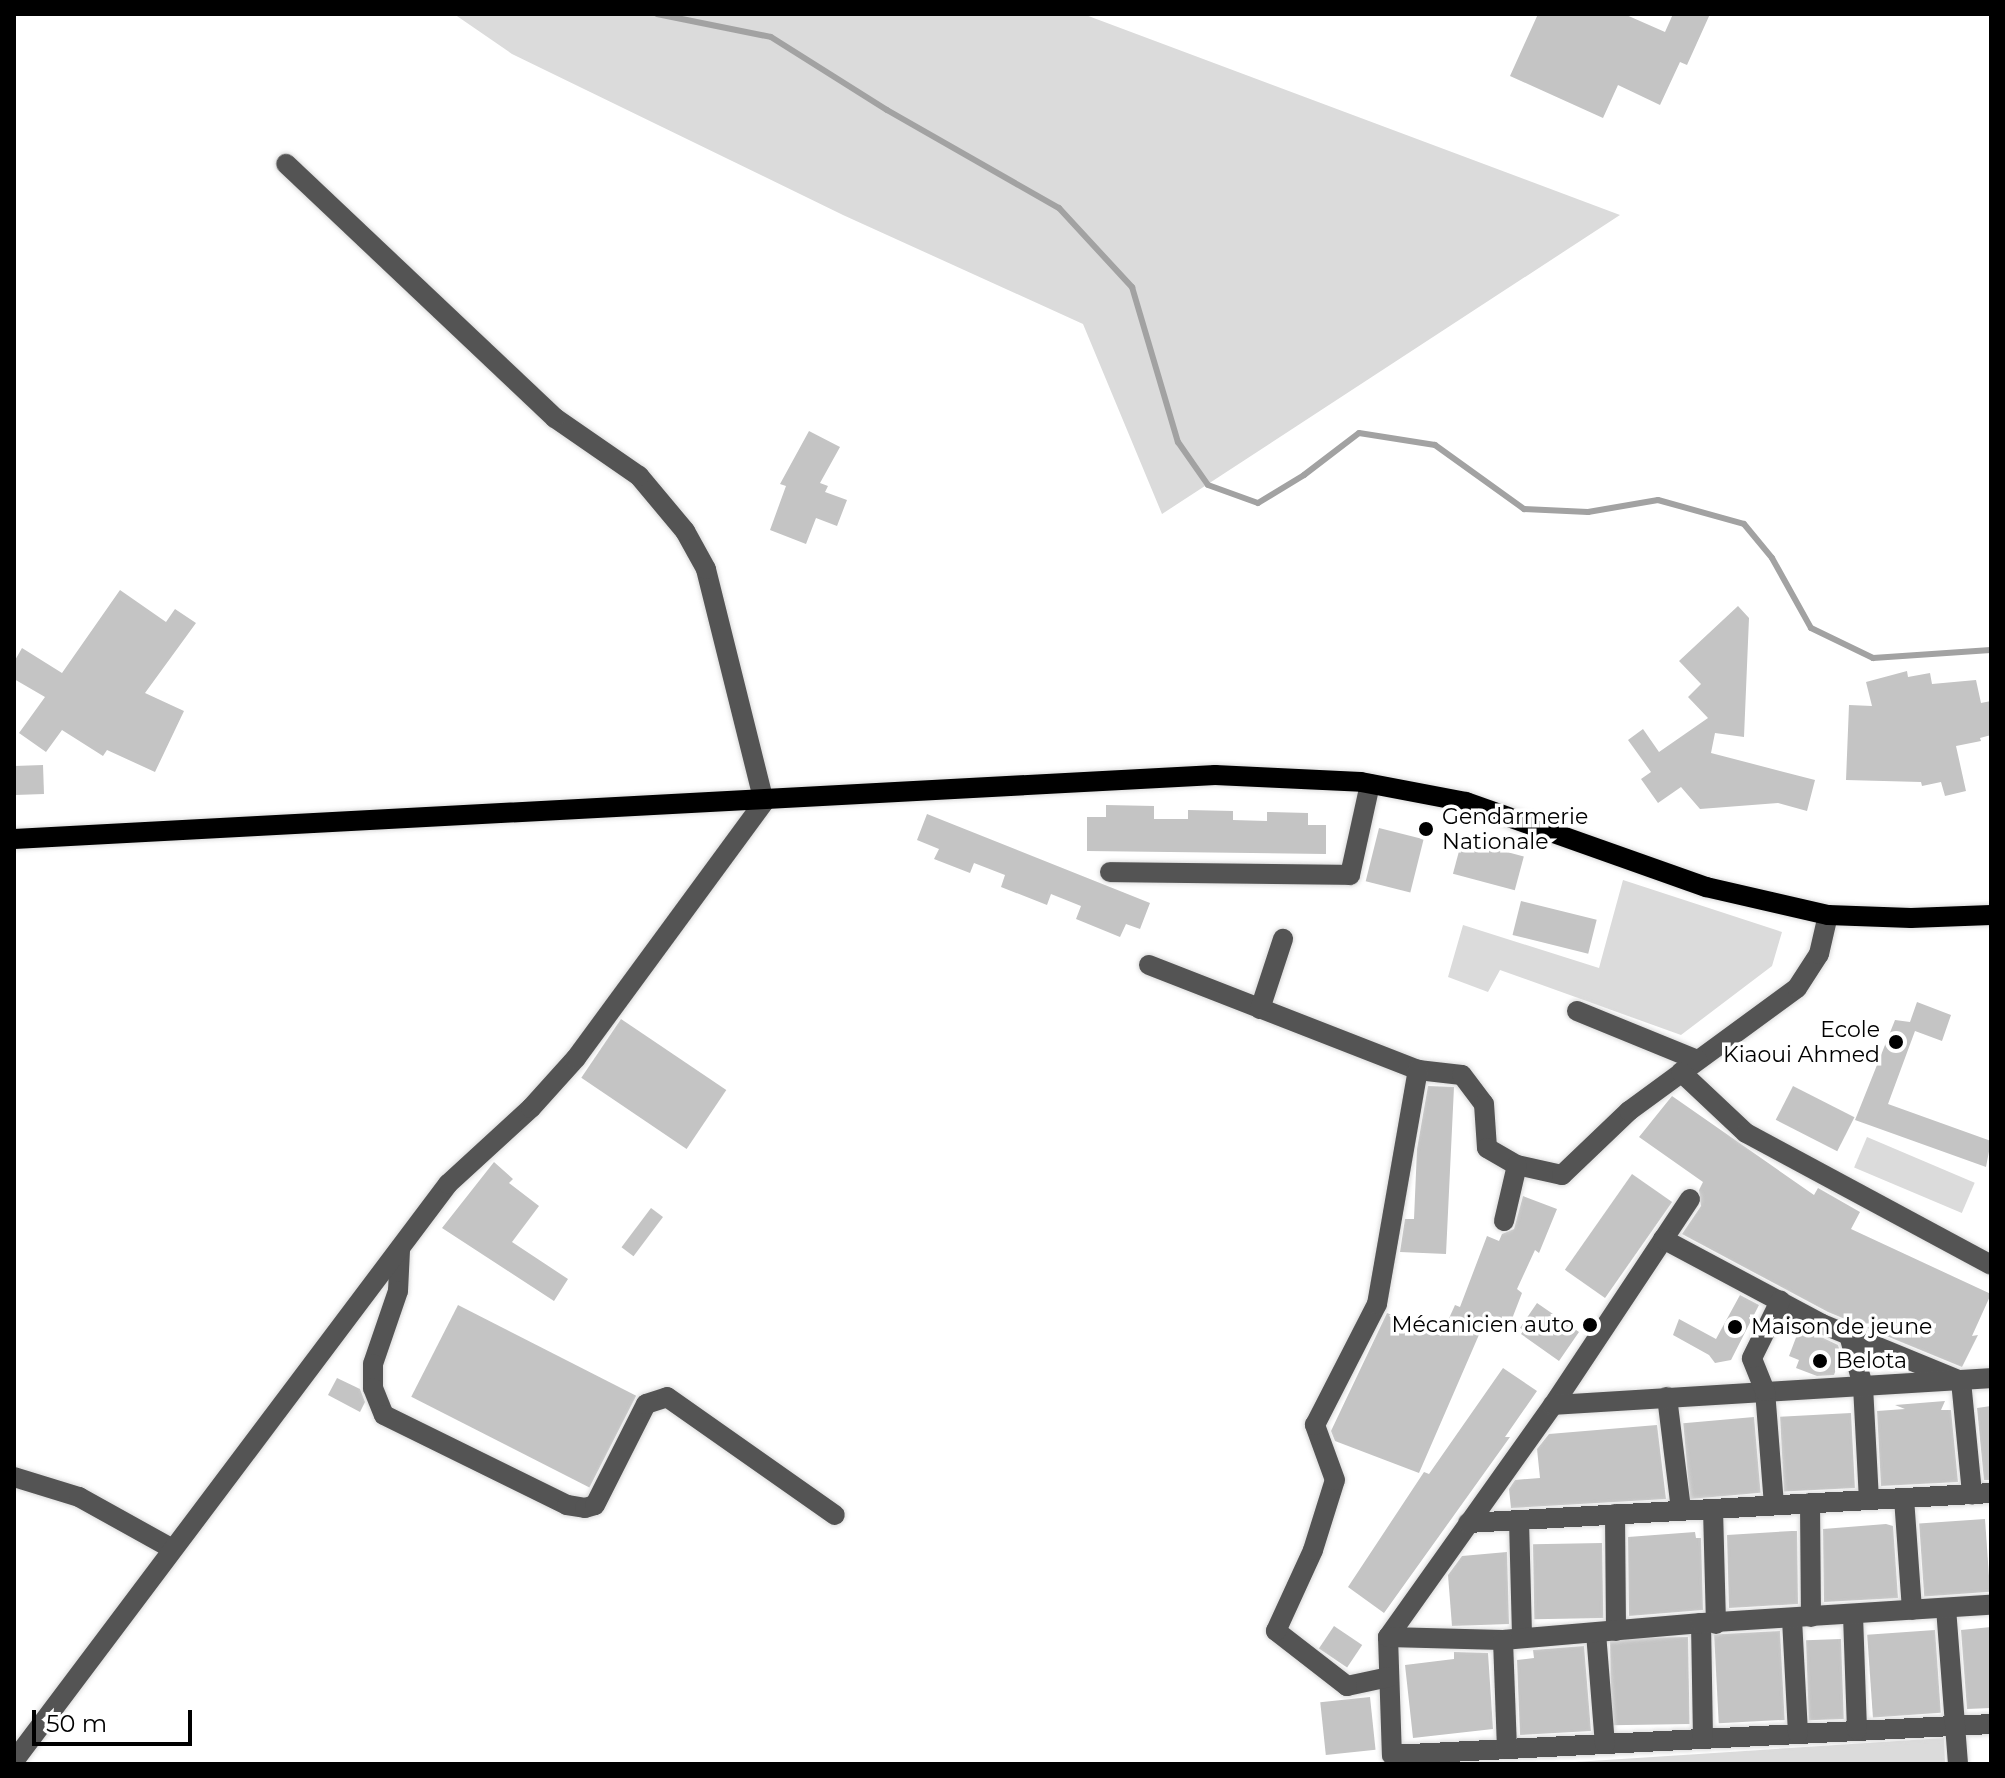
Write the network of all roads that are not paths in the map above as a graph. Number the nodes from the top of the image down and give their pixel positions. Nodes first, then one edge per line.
1 (286, 164) dead end
2 (1370, 784) junction
3 (764, 802) junction
4 (14, 839) edge
5 (1110, 872) dead end
6 (1828, 915) junction
7 (1991, 915) edge
8 (1283, 939) dead end
9 (1149, 965) dead end
10 (1260, 1009) junction
11 (1577, 1011) dead end
12 (1689, 1066) junction
13 (1418, 1070) junction
14 (1517, 1165) junction
15 (1690, 1199) dead end
16 (1504, 1221) dead end
17 (1663, 1239) junction
18 (400, 1250) junction
19 (1990, 1261) edge
20 (1780, 1301) junction
21 (1849, 1335) junction
22 (1991, 1378) edge
23 (1961, 1381) junction
24 (1863, 1386) junction
25 (1765, 1391) junction
26 (1667, 1397) junction
27 (1553, 1405) junction
28 (14, 1477) edge
29 (1982, 1493) edge
30 (1904, 1498) junction
31 (1869, 1499) junction
32 (1810, 1503) junction
33 (1774, 1505) junction
34 (1713, 1509) junction
35 (1681, 1510) junction
36 (1615, 1514) junction
37 (835, 1515) dead end
38 (1519, 1520) junction
39 (1468, 1523) junction
40 (171, 1548) junction
41 (1991, 1605) edge
42 (1946, 1608) junction
43 (1912, 1610) junction
44 (1853, 1615) junction
45 (1801, 1618) junction
46 (1708, 1624) junction
47 (1606, 1632) junction
48 (1388, 1637) junction
49 (1512, 1639) junction
50 (1389, 1677) junction
51 (1991, 1724) edge
52 (1955, 1725) junction
53 (1857, 1730) junction
54 (1798, 1734) junction
55 (1703, 1739) junction
56 (1605, 1744) junction
57 (1507, 1749) junction
58 (1566, 1755) edge
59 (1453, 1758) edge
60 (14, 1761) edge
61 (1958, 1764) edge

1 - 3 street
2 - 3 main road
2 - 5 street
2 - 6 main road
3 - 4 main road
3 - 18 street
6 - 7 main road
6 - 12 street
8 - 10 street
9 - 10 street
10 - 13 street
11 - 12 street
12 - 14 street
12 - 19 street
13 - 14 street
13 - 50 street
14 - 16 street
15 - 17 street
17 - 20 street
17 - 27 street
18 - 37 street
18 - 40 street
20 - 21 street
20 - 25 street
21 - 23 street
21 - 24 street
22 - 23 street
23 - 24 street
23 - 29 street
24 - 25 street
24 - 31 street
25 - 26 street
25 - 33 street
26 - 27 street
26 - 35 street
27 - 39 street
28 - 40 street
29 - 30 street
30 - 31 street
30 - 43 street
31 - 32 street
32 - 33 street
32 - 45 street
33 - 34 street
34 - 35 street
34 - 46 street
35 - 36 street
36 - 38 street
36 - 47 street
38 - 39 street
38 - 49 street
39 - 48 street
40 - 60 street
41 - 42 street
42 - 43 street
42 - 52 street
43 - 44 street
44 - 45 street
44 - 53 street
45 - 46 street
45 - 54 street
46 - 47 street
46 - 55 street
47 - 49 street
47 - 56 street
48 - 49 street
48 - 50 street
49 - 57 street
50 - 59 street
51 - 52 street
52 - 53 street
52 - 61 street
53 - 54 street
54 - 55 street
55 - 56 street
56 - 58 street
57 - 58 street
57 - 59 street

